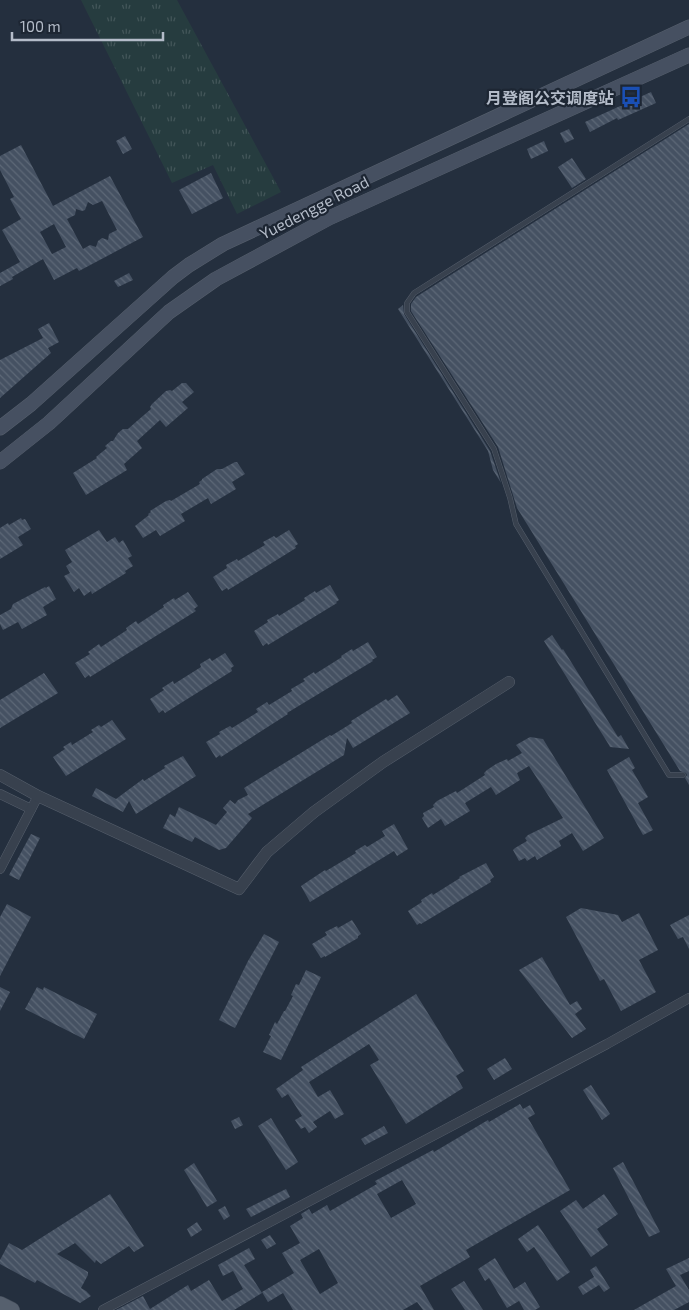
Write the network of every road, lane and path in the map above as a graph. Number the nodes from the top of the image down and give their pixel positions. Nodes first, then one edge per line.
1 (689, 27) edge
2 (689, 55) edge
3 (689, 119) edge
4 (0, 428) edge
5 (0, 462) edge
6 (509, 682) dead end
7 (0, 775) edge
8 (683, 775) dead end
9 (0, 794) edge
10 (38, 796) junction
11 (31, 809) junction
12 (0, 869) edge
13 (689, 998) edge
14 (0, 1304) edge
15 (12, 1310) edge
16 (103, 1310) edge

1 - 4 main road, Yuedengge Road
2 - 5 main road, Yuedengge Road
3 - 8 lane
6 - 10 street
7 - 10 street
9 - 11 street
10 - 11 street
11 - 12 street
13 - 16 street
14 - 15 main road

